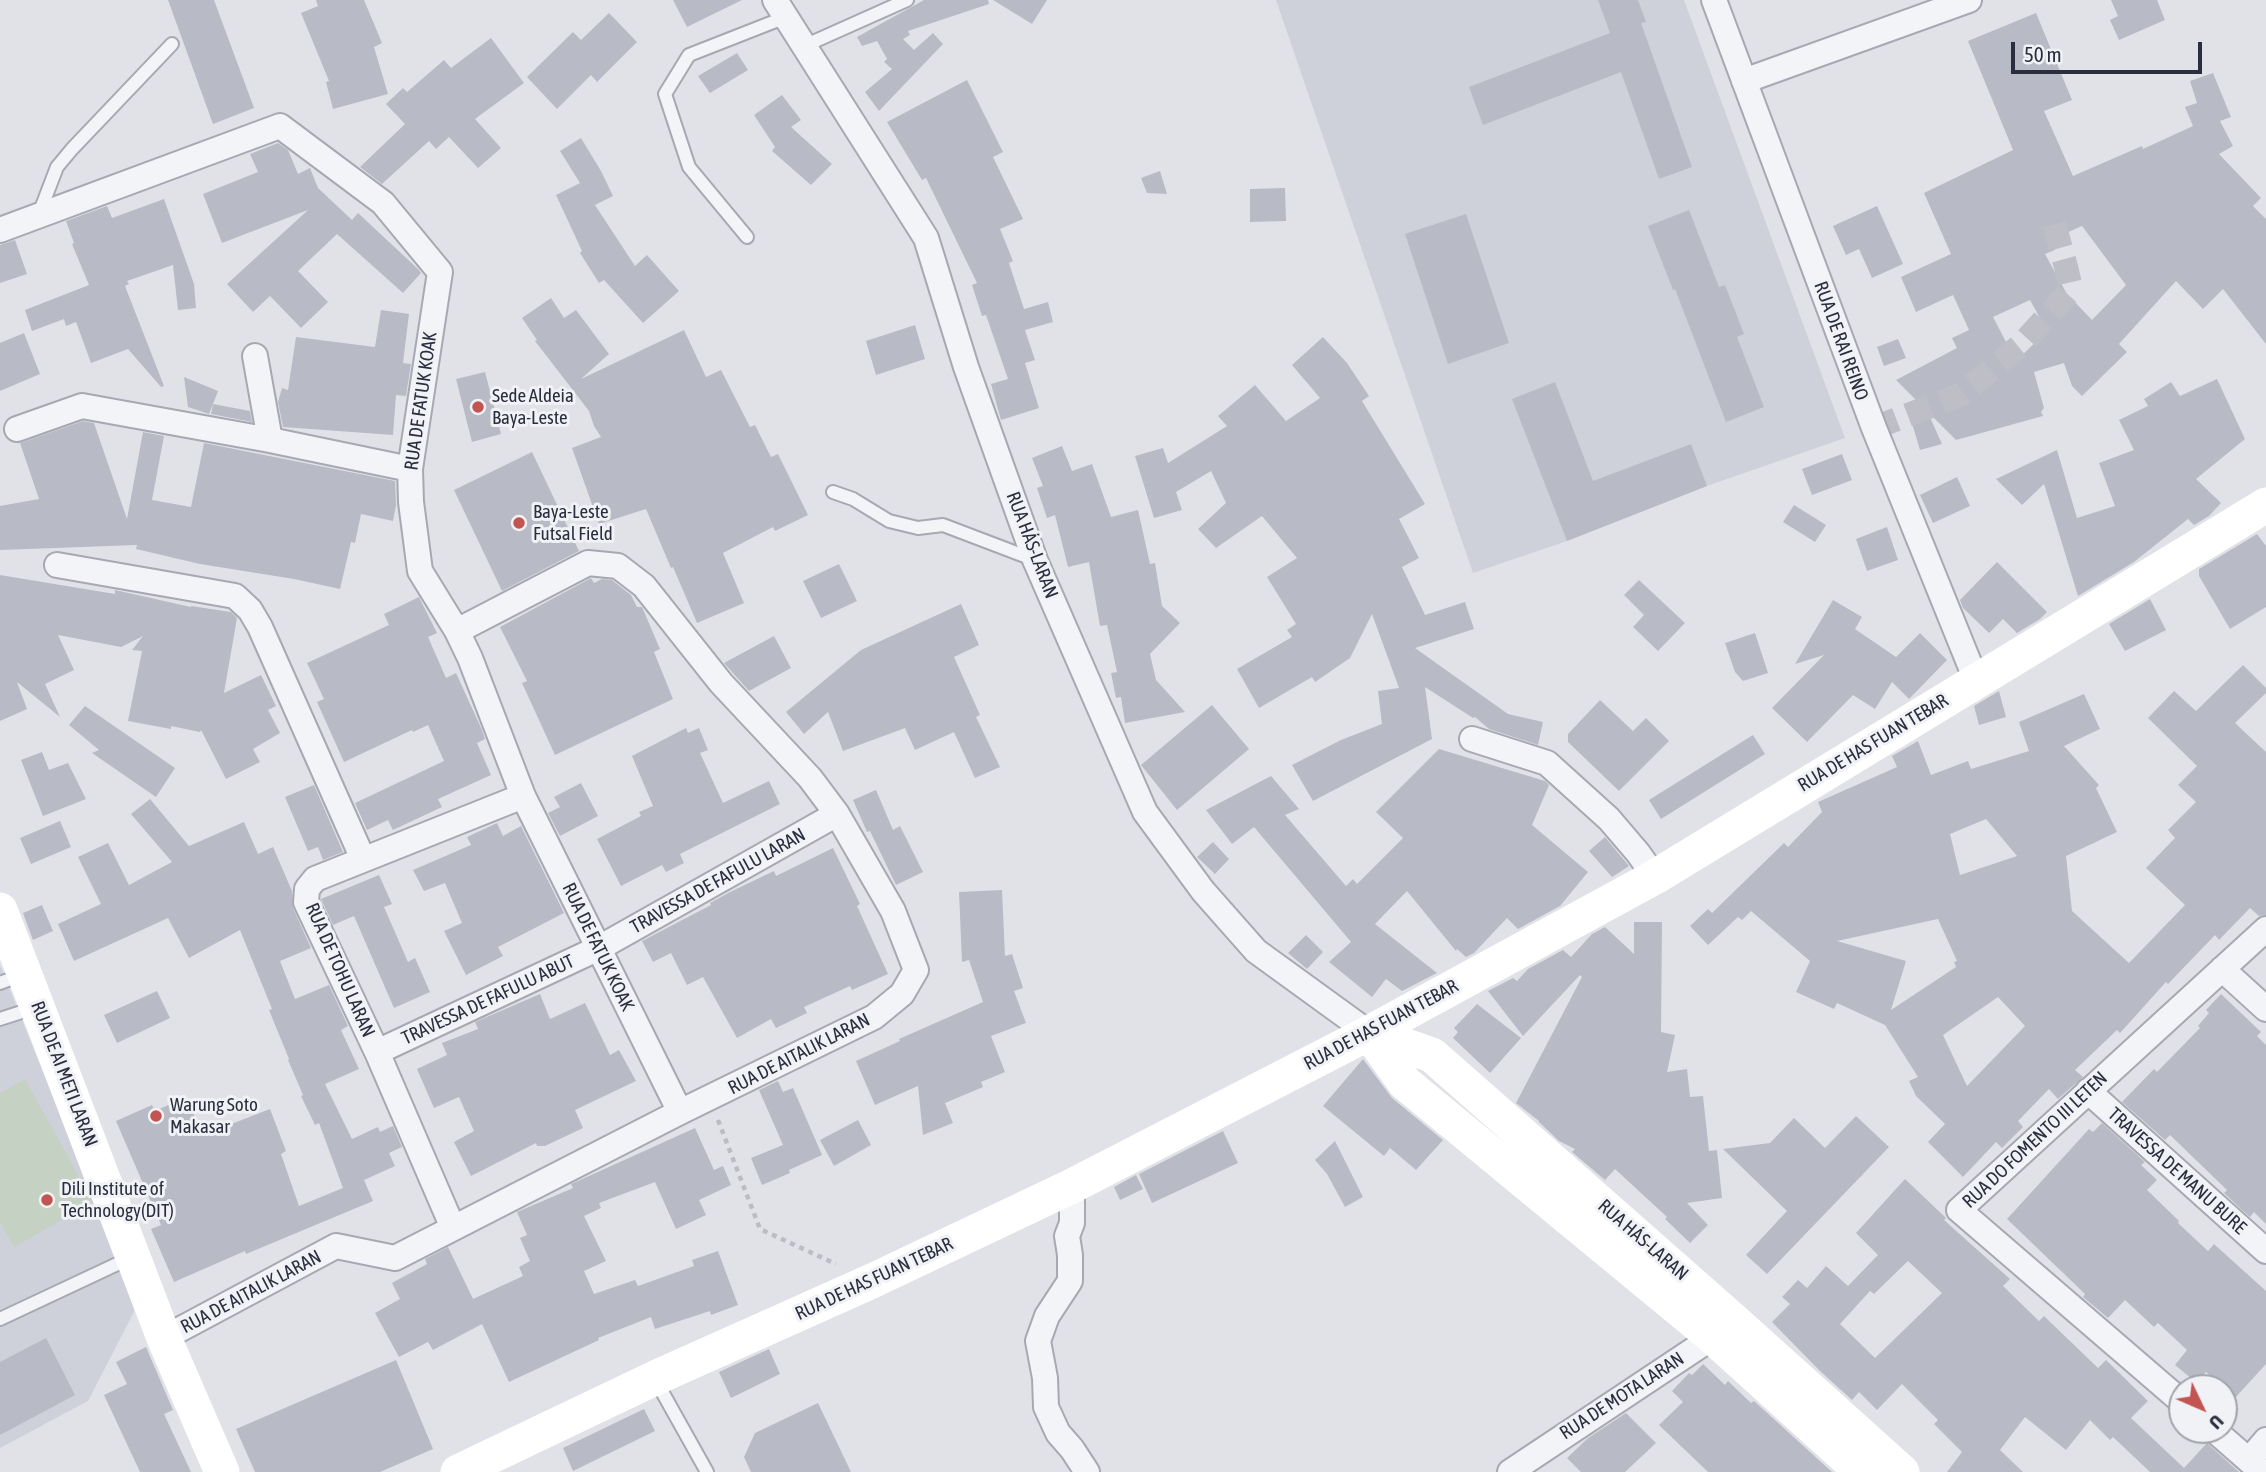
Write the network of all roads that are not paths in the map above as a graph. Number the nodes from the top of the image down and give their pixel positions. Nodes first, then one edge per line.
1 (907, 0) edge
2 (1714, 0) edge
3 (1969, 0) edge
4 (781, 9) edge
5 (172, 44) dead end
6 (804, 46) junction
7 (1744, 81) junction
8 (39, 215) junction
9 (0, 230) edge
10 (747, 237) dead end
11 (255, 356) dead end
12 (16, 429) dead end
13 (270, 440) junction
14 (410, 469) junction
15 (833, 492) dead end
16 (2266, 505) edge
17 (1035, 560) junction
18 (57, 565) dead end
19 (457, 631) junction
20 (1976, 680) junction
21 (1472, 739) dead end
22 (523, 796) junction
23 (837, 814) junction
24 (363, 859) junction
25 (1655, 877) junction
26 (0, 910) edge
27 (2266, 929) edge
28 (599, 948) junction
29 (2222, 969) junction
30 (12, 979) edge
31 (38, 1007) junction
32 (2266, 1009) edge
33 (0, 1019) edge
34 (1369, 1033) junction
35 (377, 1052) junction
36 (2088, 1091) junction
37 (680, 1112) junction
38 (1072, 1186) junction
39 (453, 1228) junction
40 (2266, 1251) edge
41 (134, 1256) junction
42 (0, 1319) edge
43 (1724, 1329) junction
44 (164, 1338) junction
45 (655, 1378) junction
46 (2168, 1390) edge
47 (2266, 1440) edge
48 (2230, 1444) edge
49 (2255, 1466) edge
50 (1519, 1469) edge
51 (222, 1472) edge
52 (458, 1472) edge
53 (706, 1472) edge
54 (1087, 1472) edge
55 (1862, 1472) edge
56 (1902, 1472) edge

1 - 6 lane
2 - 7 street, RUA DE RAI REINO
3 - 7 street
4 - 6 street, RUA HÁS-LARAN
4 - 10 lane
5 - 8 lane
6 - 17 street, RUA HÁS-LARAN
7 - 20 street, RUA DE RAI REINO
8 - 9 street, RUA DE FATUK KOAK
8 - 14 street, RUA DE FATUK KOAK
11 - 13 street
12 - 13 street
13 - 14 street
14 - 19 street, RUA DE FATUK KOAK
15 - 17 lane
16 - 20 street, RUA DE HAS FUAN TEBAR
17 - 34 street, RUA HÁS-LARAN
18 - 24 street
19 - 22 street, RUA DE FATUK KOAK
19 - 23 street, RUA DE AITALIK LARAN
20 - 25 street, RUA DE HAS FUAN TEBAR
21 - 25 street
22 - 24 street, RUA DE TOHU LARAN
22 - 28 street, RUA DE FATUK KOAK
23 - 28 street, TRAVESSA DE FAFULU LARAN
23 - 37 street, RUA DE AITALIK LARAN
24 - 35 street, RUA DE TOHU LARAN
25 - 34 street, RUA DE HAS FUAN TEBAR
26 - 30 street, RUA DE AI METI LARAN
27 - 29 street, RUA DO FOMENTO III LETEN
28 - 35 street, TRAVESSA DE FAFULU ABUT
28 - 37 street, RUA DE FATUK KOAK
29 - 32 street
29 - 36 street, RUA DO FOMENTO III LETEN
30 - 31 street, RUA DE AI METI LARAN
31 - 33 lane
31 - 41 street, RUA DE AI METI LARAN
34 - 38 street, RUA DE HAS FUAN TEBAR
34 - 43 street, RUA HÁS-LARAN
35 - 39 street, RUA DE TOHU LARAN
36 - 40 street, TRAVESSA DE MANU BURE
36 - 46 street, RUA DO FOMENTO III LETEN
37 - 39 street, RUA DE AITALIK LARAN
38 - 45 street, RUA DE HAS FUAN TEBAR
38 - 54 street
39 - 44 street, RUA DE AITALIK LARAN
41 - 42 lane
41 - 44 street, RUA DE AI METI LARAN
43 - 50 street, RUA DE MOTA LARAN
43 - 55 street, RUA HÁS-LARAN
43 - 56 street, RUA HÁS-LARAN
44 - 51 street, RUA DE AI METI LARAN
45 - 52 street, RUA DE HAS FUAN TEBAR
45 - 53 lane
47 - 49 street
48 - 49 street

